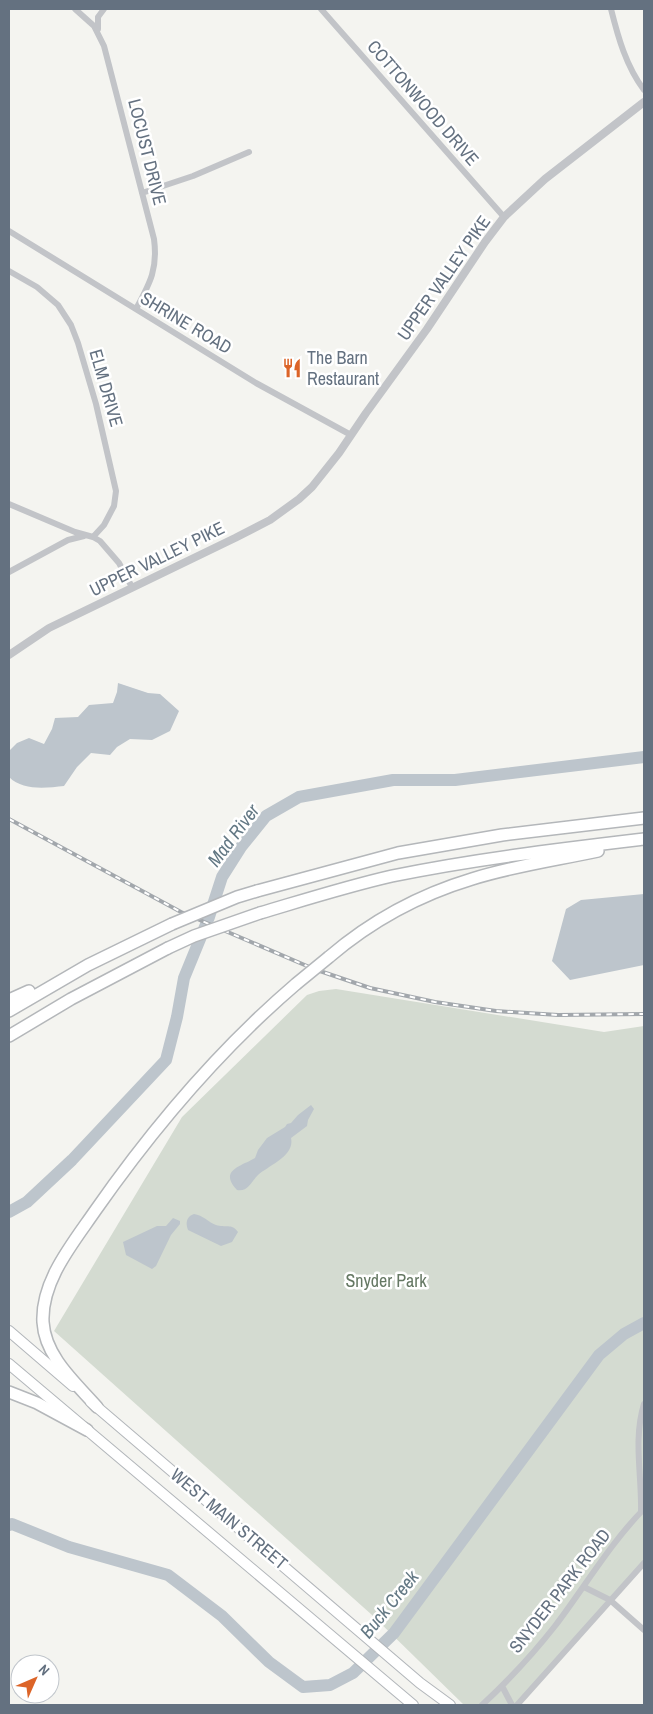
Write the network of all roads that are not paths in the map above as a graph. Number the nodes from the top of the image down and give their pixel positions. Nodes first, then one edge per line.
1 (75, 9) edge
2 (104, 9) edge
3 (321, 9) edge
4 (611, 9) edge
5 (98, 33) junction
6 (644, 90) edge
7 (644, 102) edge
8 (250, 152) dead end
9 (142, 193) junction
10 (504, 217) junction
11 (9, 231) edge
12 (9, 271) edge
13 (136, 309) junction
14 (351, 435) junction
15 (9, 504) edge
16 (90, 536) junction
17 (9, 572) edge
18 (132, 587) junction
19 (9, 655) edge
20 (644, 818) edge
21 (644, 840) edge
22 (88, 965) junction
23 (9, 1000) edge
24 (9, 1011) edge
25 (9, 1036) edge
26 (9, 1331) edge
27 (9, 1364) edge
28 (9, 1392) edge
29 (644, 1404) edge
30 (97, 1407) junction
31 (87, 1430) junction
32 (643, 1511) edge
33 (644, 1563) edge
34 (584, 1587) junction
35 (610, 1600) junction
36 (644, 1630) edge
37 (502, 1686) junction
38 (414, 1705) edge
39 (450, 1705) edge
40 (482, 1705) edge
41 (512, 1705) edge
42 (517, 1705) edge

1 - 5 street, LOCUST DRIVE
2 - 5 street
3 - 10 street, COTTONWOOD DRIVE
4 - 6 street
5 - 9 street, LOCUST DRIVE
7 - 10 street, UPPER VALLEY PIKE
8 - 9 street
9 - 13 street, LOCUST DRIVE
10 - 14 street, UPPER VALLEY PIKE
11 - 13 street, SHRINE ROAD
12 - 16 street, ELM DRIVE
13 - 14 street, SHRINE ROAD
14 - 18 street, UPPER VALLEY PIKE
15 - 16 street
16 - 17 street
16 - 18 street
18 - 19 street, UPPER VALLEY PIKE
20 - 22 highway, bridge
21 - 25 highway, bridge
21 - 30 highway, bridge
22 - 23 highway
22 - 24 highway
26 - 30 main road, WEST MAIN STREET
27 - 31 main road, WEST MAIN STREET
28 - 31 highway
29 - 32 street, SNYDER PARK ROAD
30 - 39 main road, WEST MAIN STREET
31 - 38 main road, WEST MAIN STREET
32 - 34 street, SNYDER PARK ROAD
33 - 35 street
34 - 35 street
34 - 37 street, SNYDER PARK ROAD
35 - 36 street
35 - 42 street
37 - 40 street, SNYDER PARK ROAD
37 - 41 street

